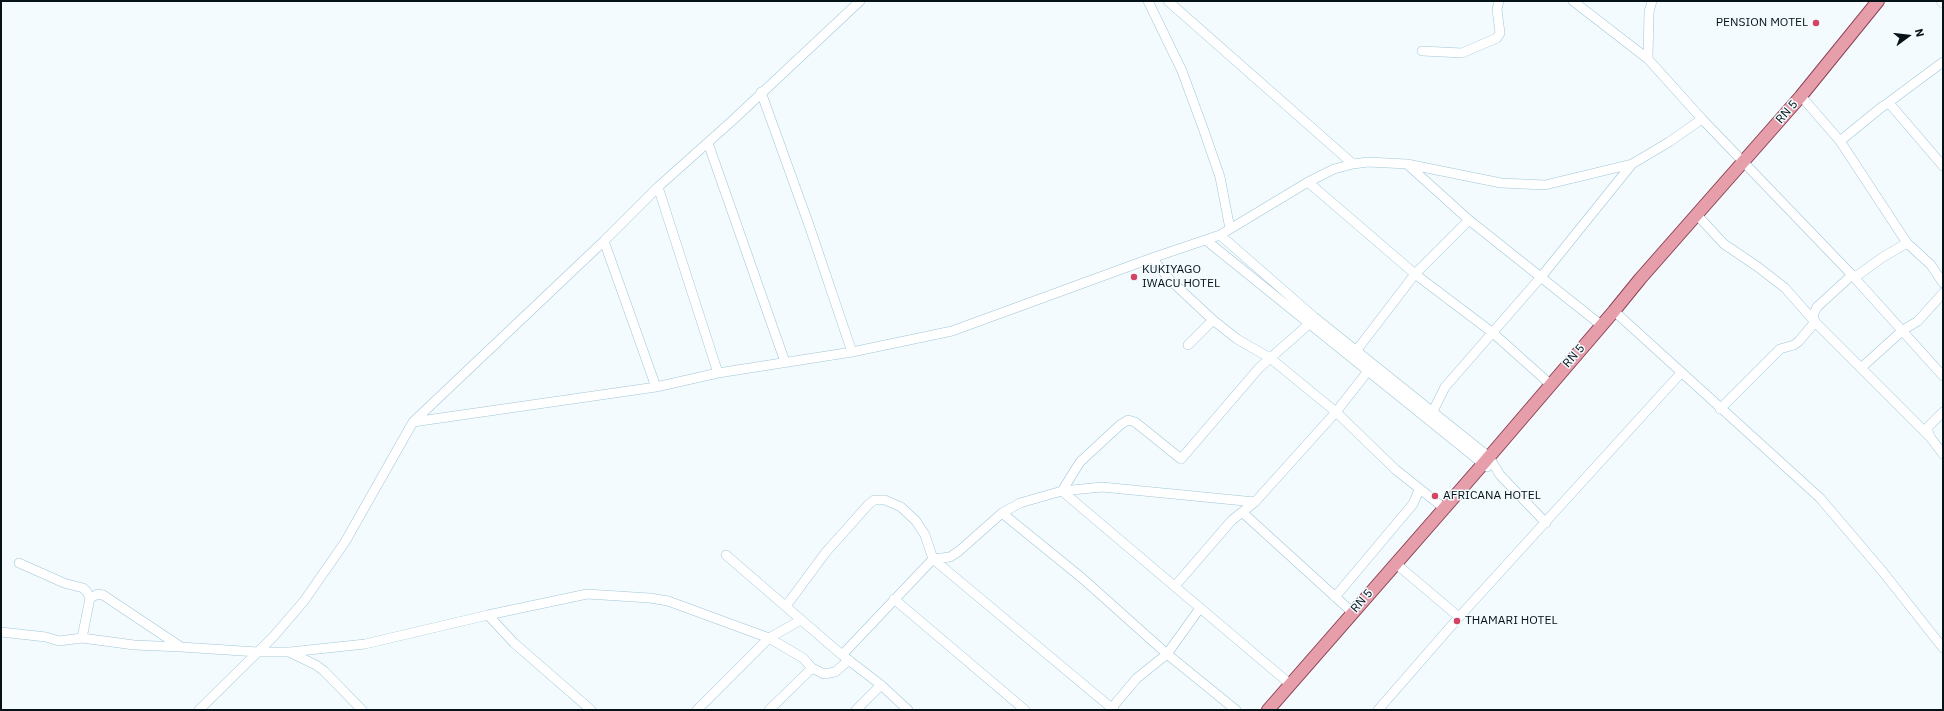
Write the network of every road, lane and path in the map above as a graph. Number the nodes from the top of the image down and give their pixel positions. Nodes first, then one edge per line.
1 (860, 1) edge
2 (1148, 1) edge
3 (1168, 1) edge
4 (1499, 1) edge
5 (1573, 1) edge
6 (1652, 1) edge
7 (1878, 1) edge
8 (1422, 51) dead end
9 (1648, 59) junction
10 (1943, 62) edge
11 (761, 92) junction
12 (1801, 96) junction
13 (1885, 105) junction
14 (1702, 119) junction
15 (1840, 141) junction
16 (708, 143) junction
17 (1744, 162) junction
18 (1942, 162) edge
19 (1353, 164) junction
20 (1407, 164) junction
21 (1632, 164) junction
22 (1308, 182) junction
23 (658, 187) junction
24 (1697, 215) junction
25 (1469, 220) junction
26 (1230, 229) junction
27 (1220, 235) junction
28 (604, 240) junction
29 (1207, 241) junction
30 (1907, 243) junction
31 (1152, 258) junction
32 (1415, 274) junction
33 (1852, 275) junction
34 (1541, 277) junction
35 (1943, 283) edge
36 (1943, 293) edge
37 (1614, 311) junction
38 (1213, 320) junction
39 (1815, 322) junction
40 (1309, 324) junction
41 (1601, 325) junction
42 (1903, 330) junction
43 (1493, 333) junction
44 (1188, 345) dead end
45 (852, 352) junction
46 (1353, 354) junction
47 (1270, 358) junction
48 (785, 362) junction
49 (1861, 368) junction
50 (1368, 371) junction
51 (718, 373) junction
52 (1681, 373) junction
53 (1943, 376) edge
54 (1550, 384) junction
55 (656, 387) junction
56 (1720, 409) junction
57 (1336, 412) junction
58 (1943, 412) edge
59 (1430, 416) junction
60 (413, 422) junction
61 (1930, 437) junction
62 (1943, 454) edge
63 (1486, 460) junction
64 (1420, 490) junction
65 (1062, 491) junction
66 (1255, 502) junction
67 (1444, 508) junction
68 (1242, 512) junction
69 (1002, 513) junction
70 (1546, 523) junction
71 (726, 555) dead end
72 (933, 559) junction
73 (19, 563) dead end
74 (1395, 563) junction
75 (1175, 586) junction
76 (1335, 597) junction
77 (90, 598) junction
78 (894, 599) junction
79 (786, 606) junction
80 (1200, 608) junction
81 (1353, 613) junction
82 (488, 615) junction
83 (1459, 617) junction
84 (802, 620) junction
85 (1, 632) edge
86 (82, 638) junction
87 (769, 638) junction
88 (181, 647) junction
89 (1943, 648) edge
90 (258, 652) junction
91 (289, 652) junction
92 (1167, 654) junction
93 (845, 658) junction
94 (812, 668) junction
95 (1290, 684) junction
96 (881, 685) junction
97 (1111, 709) edge
98 (199, 710) edge
99 (362, 710) edge
100 (591, 710) edge
101 (697, 710) edge
102 (769, 710) edge
103 (856, 710) edge
104 (908, 710) edge
105 (1025, 710) edge
106 (1236, 710) edge
107 (1268, 710) edge
108 (1378, 710) edge

1 - 11 street
2 - 26 street
3 - 19 street
4 - 8 street
5 - 9 street
6 - 9 street
7 - 12 main road, RN 5 / RN 5
9 - 14 street
10 - 13 street
11 - 16 street
11 - 45 street
12 - 15 street
12 - 17 main road, RN 5 / RN 5
13 - 15 street
13 - 18 street
14 - 17 street
14 - 21 street
15 - 30 street
16 - 23 street
16 - 48 street
17 - 24 main road, RN 5 / RN 5
17 - 33 street
19 - 20 street
19 - 22 street
20 - 21 street
20 - 25 street
21 - 34 street
22 - 26 street
22 - 32 street
23 - 28 street
23 - 51 street
24 - 37 main road, RN 5 / RN 5
24 - 39 street
25 - 32 street
25 - 34 street
26 - 27 street
27 - 29 street
27 - 46 street
28 - 55 street
28 - 60 street
29 - 31 street
29 - 40 street
30 - 33 street
30 - 35 street
31 - 38 street
31 - 45 street
32 - 43 street
32 - 46 street
33 - 39 street
33 - 42 street
34 - 41 street
34 - 43 street
36 - 42 street
37 - 41 main road, RN 5 / RN 5
37 - 52 street
38 - 44 street
38 - 47 street
39 - 49 street
39 - 56 street
40 - 46 street
40 - 47 street
41 - 54 main road, RN 5 / RN 5
42 - 49 street
42 - 53 street
43 - 54 street
43 - 59 street
45 - 48 street
46 - 50 street
46 - 59 street
47 - 57 street
47 - 65 street
48 - 51 street
49 - 61 street
50 - 57 street
50 - 59 street
51 - 55 street
52 - 56 street
52 - 70 street
54 - 63 main road, RN 5 / RN 5
55 - 60 street
56 - 89 street
57 - 64 street
57 - 66 street
58 - 61 street
59 - 63 street
60 - 90 street
61 - 62 street
63 - 67 main road, RN 5 / RN 5
63 - 70 street
64 - 67 street
64 - 76 street
65 - 66 street
65 - 69 street
65 - 75 street
66 - 68 street
67 - 74 main road, RN 5 / RN 5
68 - 75 street
68 - 76 street
69 - 72 street
69 - 92 street
70 - 83 street
71 - 79 street
72 - 78 street
72 - 79 street
72 - 97 street
73 - 77 street
74 - 81 main road, RN 5 / RN 5
74 - 83 street
75 - 80 street
76 - 81 street
77 - 86 street
77 - 88 street
78 - 93 street
78 - 105 street
79 - 84 street
80 - 92 street
80 - 95 street
81 - 95 main road, RN 5 / RN 5
82 - 87 street
82 - 91 street
82 - 100 street
83 - 108 street
84 - 87 street
84 - 93 street
85 - 86 street
86 - 88 street
87 - 94 street
87 - 101 street
88 - 90 street
90 - 91 street
90 - 98 street
91 - 99 street
92 - 97 street
92 - 106 street
93 - 94 street
93 - 96 street
94 - 102 street
95 - 107 main road, RN 5 / RN 5
96 - 103 street
96 - 104 street

